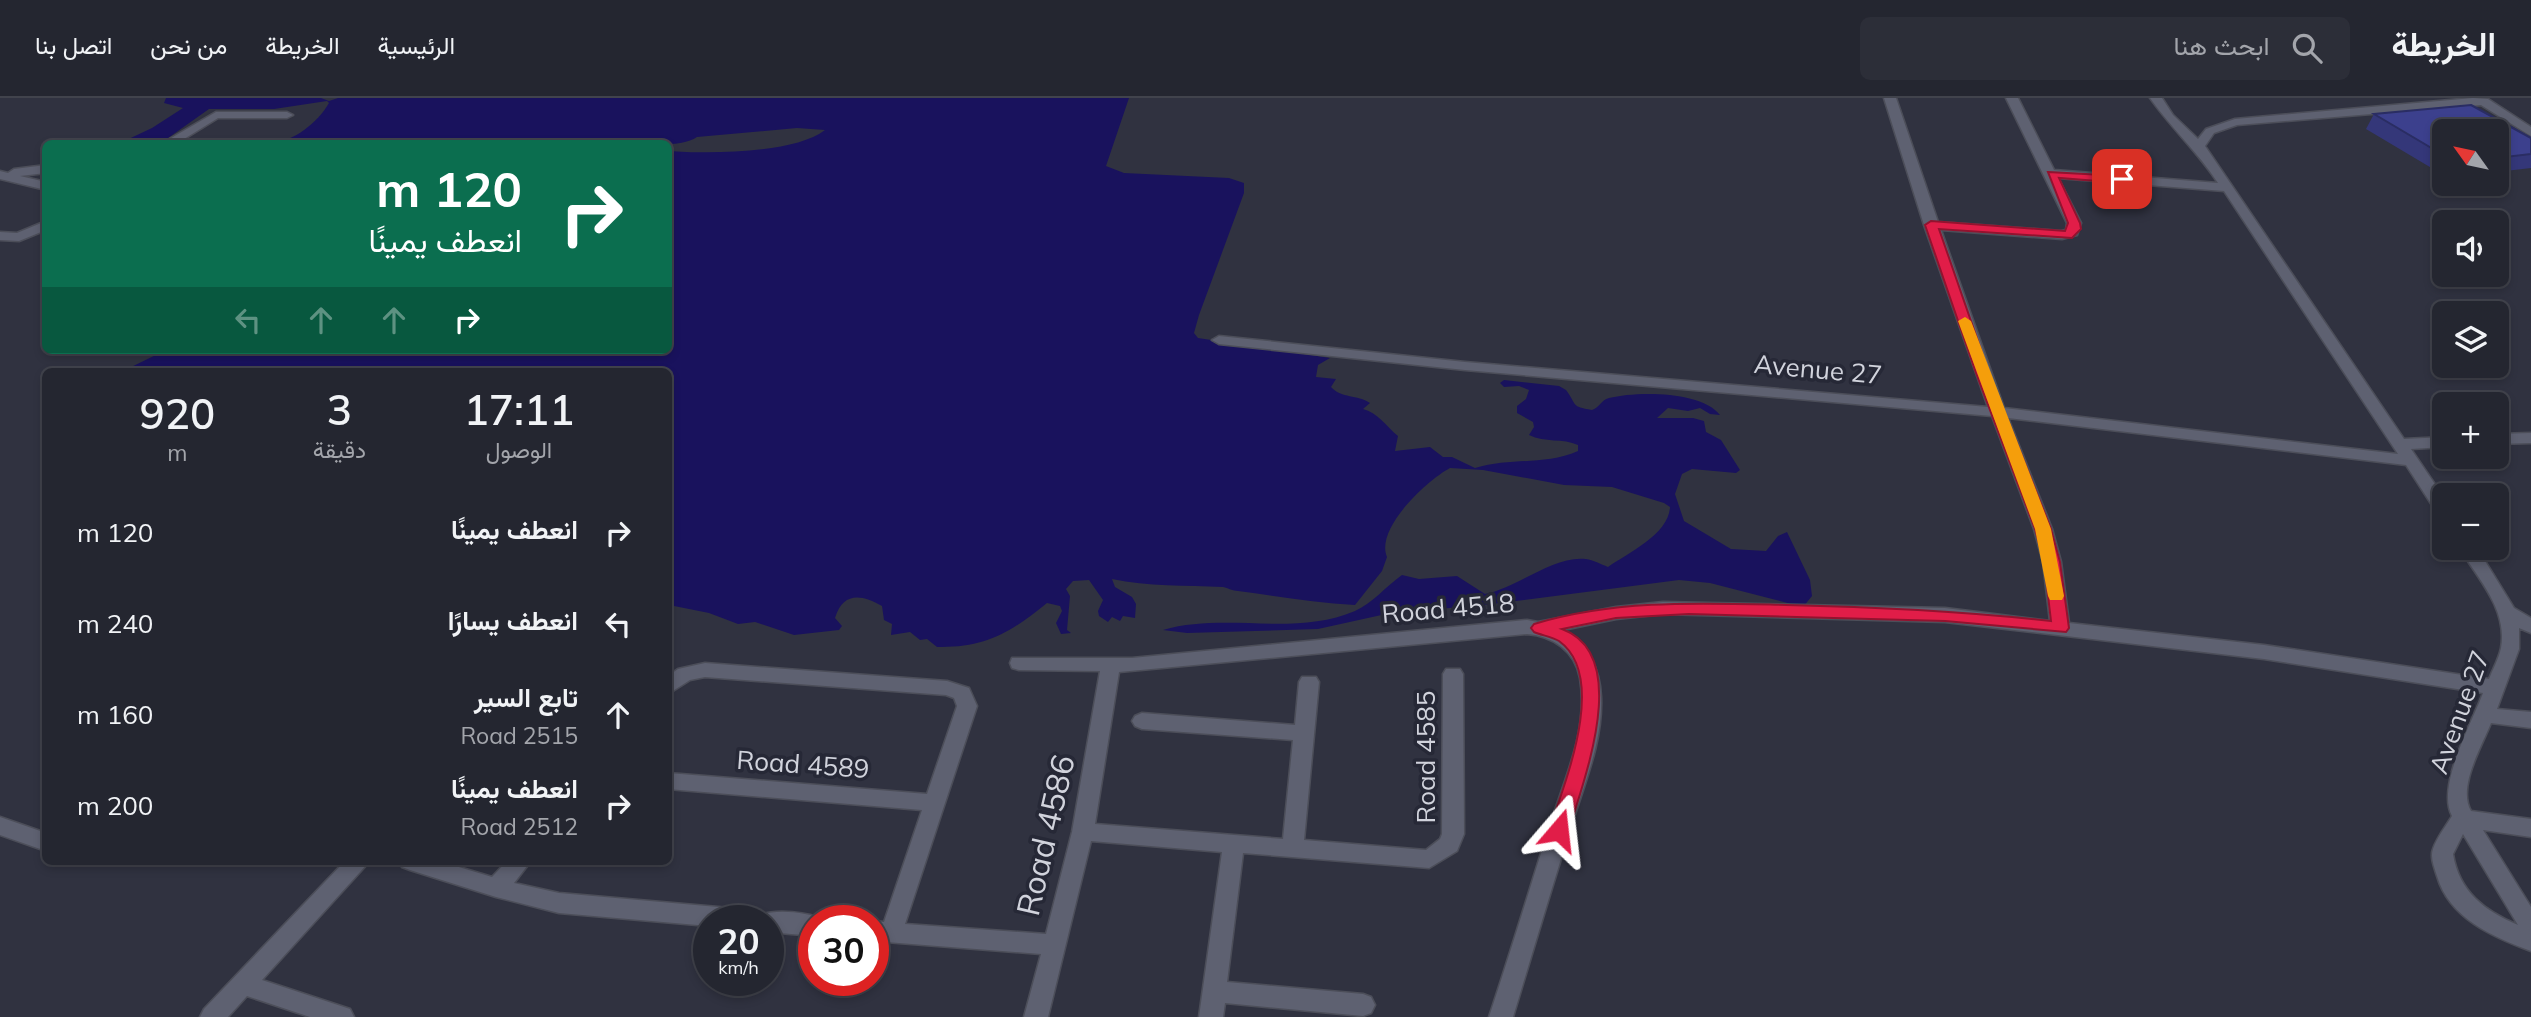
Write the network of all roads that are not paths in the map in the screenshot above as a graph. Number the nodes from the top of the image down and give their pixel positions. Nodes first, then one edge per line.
1 (1890, 98) edge
2 (2012, 98) edge
3 (2156, 98) edge
4 (2380, 98) edge
5 (2481, 99) edge
6 (2396, 108) junction
7 (287, 115) dead end
8 (2531, 132) edge
9 (174, 140) edge
10 (2199, 145) junction
11 (42, 170) edge
12 (2052, 174) junction
13 (0, 175) edge
14 (42, 185) edge
15 (2225, 187) junction
16 (1931, 225) junction
17 (42, 227) edge
18 (0, 236) edge
19 (1219, 340) dead end
20 (1997, 412) junction
21 (2531, 438) edge
22 (2509, 439) edge
23 (2432, 443) edge
24 (2401, 444) junction
25 (2412, 461) junction
26 (2432, 492) edge
27 (2475, 560) edge
28 (2508, 613) junction
29 (2531, 626) edge
30 (1539, 628) junction
31 (2060, 628) junction
32 (1019, 663) dead end
33 (1110, 666) junction
34 (1453, 674) dead end
35 (1309, 682) dead end
36 (672, 684) edge
37 (2494, 687) junction
38 (2484, 715) junction
39 (2531, 720) edge
40 (1142, 721) dead end
41 (1304, 733) junction
42 (672, 781) edge
43 (933, 803) junction
44 (2462, 818) junction
45 (0, 826) edge
46 (2531, 828) edge
47 (1083, 832) junction
48 (42, 841) edge
49 (1234, 844) junction
50 (1293, 849) junction
51 (355, 865) edge
52 (423, 865) edge
53 (516, 865) edge
54 (496, 888) junction
55 (889, 914) edge
56 (693, 915) edge
57 (2531, 927) edge
58 (889, 933) edge
59 (2531, 941) edge
60 (1052, 945) junction
61 (244, 984) junction
62 (1214, 991) junction
63 (1363, 1005) dead end
64 (212, 1017) edge
65 (342, 1017) edge
66 (1036, 1017) edge
67 (1210, 1017) edge
68 (1501, 1017) edge

1 - 16 street
2 - 12 street
3 - 10 street
4 - 6 street
5 - 6 street
5 - 8 street
6 - 10 street
7 - 9 street
10 - 15 street
11 - 13 street
12 - 15 street
12 - 16 street
13 - 14 street
15 - 24 street
16 - 20 street
17 - 18 street
19 - 20 street, Avenue 27
20 - 25 street, Avenue 27
20 - 31 street
21 - 22 street
23 - 24 street
24 - 25 street
25 - 26 street
27 - 28 street, Avenue 27
28 - 29 street
28 - 37 street, Avenue 27
30 - 31 street
30 - 33 street, Road 4518
30 - 68 street, Road 4518
31 - 37 street
32 - 33 street, Road 4518
33 - 47 street, Road 4586
34 - 50 street, Road 4585
35 - 41 street
36 - 43 street
37 - 38 street, Avenue 27
38 - 39 street
38 - 44 street, Avenue 27
40 - 41 street
41 - 50 street
42 - 43 street, Road 4589
43 - 55 street
44 - 46 street
44 - 57 street, Avenue 27
44 - 59 street
45 - 48 street
47 - 49 street, Road 4585
47 - 60 street, Road 4586
49 - 50 street, Road 4585
49 - 62 street
51 - 61 street
52 - 54 street
53 - 54 street
54 - 56 street
58 - 60 street
60 - 66 street, Road 4586
61 - 64 street
61 - 65 street
62 - 63 street
62 - 67 street

